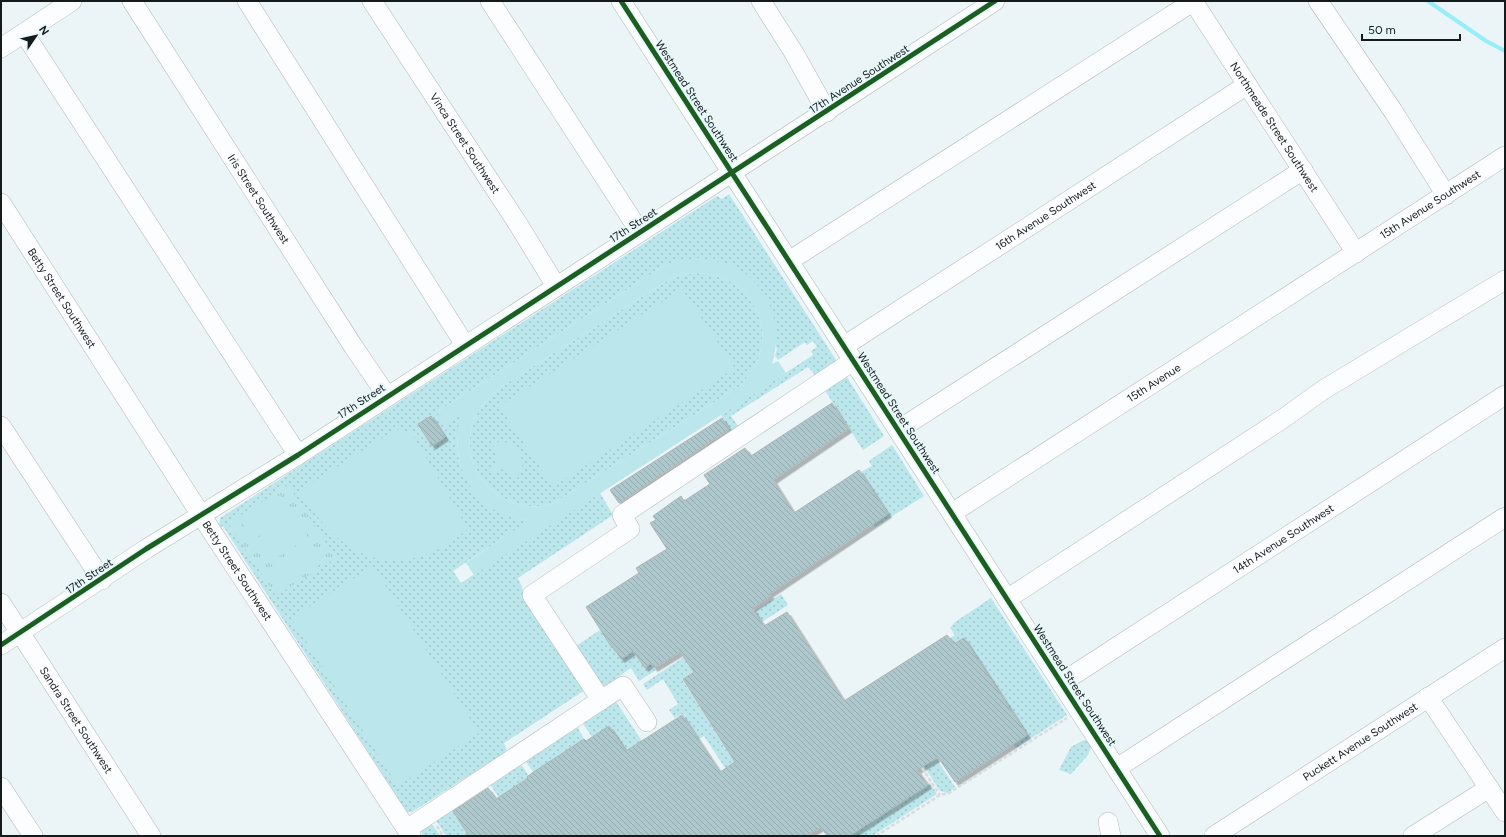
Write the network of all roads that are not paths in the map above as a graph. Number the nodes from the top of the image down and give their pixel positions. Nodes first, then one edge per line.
1 (72, 1) edge
2 (132, 1) edge
3 (247, 1) edge
4 (372, 1) edge
5 (490, 1) edge
6 (621, 1) edge
7 (761, 1) edge
8 (995, 1) edge
9 (1194, 1) edge
10 (1318, 1) edge
11 (24, 33) junction
12 (1, 48) edge
13 (1247, 85) junction
14 (827, 112) junction
15 (1505, 156) edge
16 (1303, 170) junction
17 (733, 174) junction
18 (1446, 195) junction
19 (1, 203) edge
20 (640, 232) junction
21 (1356, 253) junction
22 (789, 261) junction
23 (1505, 280) edge
24 (556, 286) junction
25 (465, 345) junction
26 (849, 354) junction
27 (1505, 395) edge
28 (387, 396) junction
29 (1, 426) edge
30 (898, 430) junction
31 (298, 455) junction
32 (952, 513) junction
33 (201, 515) junction
34 (1505, 517) edge
35 (102, 580) junction
36 (1007, 599) junction
37 (1, 603) edge
38 (20, 633) junction
39 (1, 645) edge
40 (1505, 648) edge
41 (1061, 683) junction
42 (1428, 697) junction
43 (601, 700) junction
44 (647, 722) dead end
45 (1117, 768) junction
46 (1, 787) edge
47 (1489, 788) junction
48 (1505, 812) edge
49 (409, 833) edge
50 (33, 836) edge
51 (151, 836) edge
52 (1160, 836) edge
53 (1214, 836) edge
54 (1413, 836) edge

1 - 11 street
2 - 28 street, Iris Street Southwest
3 - 25 street
4 - 24 street, Vinca Street Southwest
5 - 20 street
6 - 17 street, Westmead Street Southwest
7 - 14 street
8 - 14 street, 17th Avenue Southwest
9 - 13 street, Northmeade Street Southwest
9 - 22 street
10 - 18 street
11 - 12 street
11 - 31 street
13 - 16 street, Northmeade Street Southwest
13 - 26 street, 16th Avenue Southwest
14 - 17 street, 17th Avenue Southwest
15 - 18 street, 15th Avenue Southwest
16 - 21 street, Northmeade Street Southwest
16 - 30 street
17 - 20 street, 17th Street
17 - 22 street, Westmead Street Southwest
18 - 21 street, 15th Avenue Southwest
19 - 33 street, Betty Street Southwest
20 - 24 street, 17th Street
21 - 32 street, 15th Avenue
22 - 26 street, Westmead Street Southwest
23 - 36 street
24 - 25 street, 17th Street
25 - 28 street, 17th Street
26 - 30 street, Westmead Street Southwest
26 - 43 street, 16th Avenue Southwest
27 - 41 street, 14th Avenue Southwest
28 - 31 street, 17th Street
29 - 35 street
30 - 32 street, Westmead Street Southwest
31 - 33 street, 17th Street
32 - 36 street, Westmead Street Southwest
33 - 35 street, 17th Street
33 - 49 street, Betty Street Southwest
34 - 45 street
35 - 38 street, 17th Street
36 - 41 street, Westmead Street Southwest
37 - 38 street, Sandra Street Southwest
38 - 39 street, 17th Street
38 - 51 street, Sandra Street Southwest
40 - 42 street, Puckett Avenue Southwest
41 - 45 street, Westmead Street Southwest
42 - 47 street
42 - 53 street, Puckett Avenue Southwest
43 - 44 street
43 - 49 street
45 - 52 street, Westmead Street Southwest
46 - 50 street
47 - 48 street
47 - 54 street

